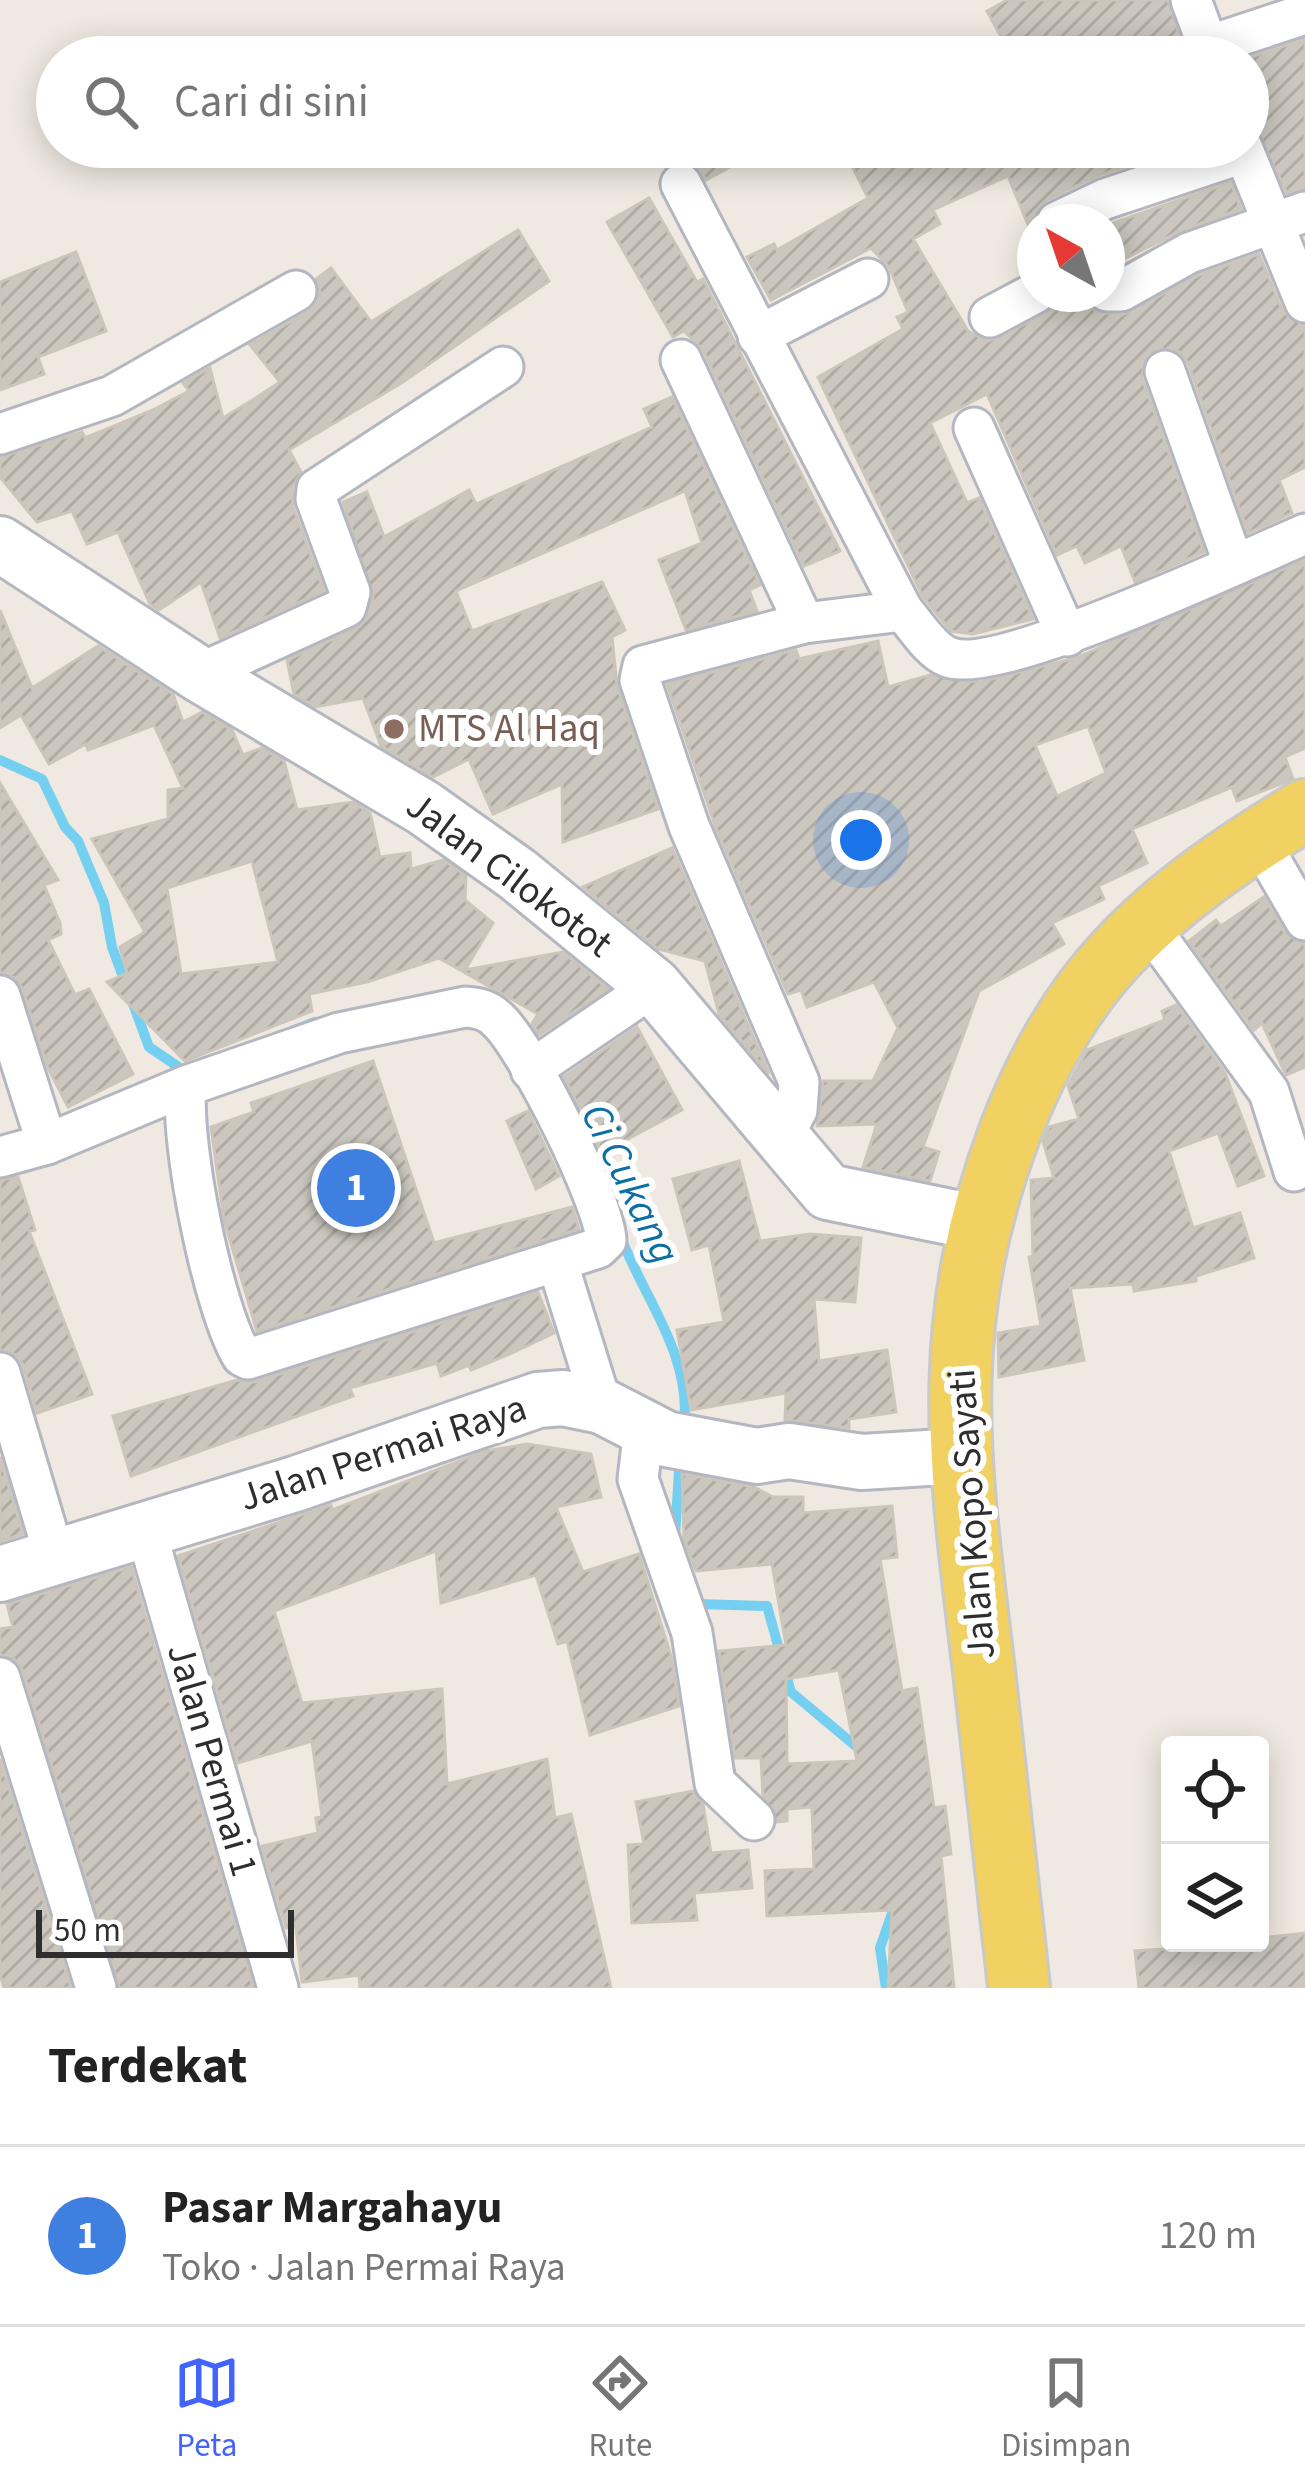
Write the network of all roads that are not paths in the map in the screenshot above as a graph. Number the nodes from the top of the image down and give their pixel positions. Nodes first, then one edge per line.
1 (1191, 0) edge
2 (1305, 14) edge
3 (1204, 36) edge
4 (1250, 36) edge
5 (1192, 168) edge
6 (1255, 168) edge
7 (680, 184) dead end
8 (1095, 204) edge
9 (1289, 217) edge
10 (868, 279) dead end
11 (296, 290) dead end
12 (1125, 290) edge
13 (1017, 302) edge
14 (1305, 302) edge
15 (989, 316) dead end
16 (758, 336) junction
17 (681, 360) dead end
18 (503, 367) dead end
19 (1166, 371) dead end
20 (974, 428) dead end
21 (0, 434) edge
22 (1305, 534) edge
23 (0, 544) edge
24 (1234, 565) junction
25 (902, 611) junction
26 (804, 623) junction
27 (1067, 636) junction
28 (200, 674) junction
29 (1282, 824) edge
30 (1305, 920) edge
31 (1147, 923) junction
32 (654, 986) junction
33 (0, 996) edge
34 (545, 1062) junction
35 (186, 1086) junction
36 (783, 1136) junction
37 (47, 1144) junction
38 (0, 1157) edge
39 (1294, 1171) dead end
40 (979, 1223) junction
41 (557, 1261) junction
42 (0, 1373) edge
43 (638, 1425) junction
44 (962, 1468) junction
45 (146, 1531) junction
46 (55, 1558) junction
47 (0, 1574) edge
48 (0, 1678) edge
49 (754, 1820) dead end
50 (96, 1988) edge
51 (278, 1988) edge
52 (1019, 1988) edge

1 - 3 street
2 - 4 street
5 - 8 street
6 - 9 street
7 - 16 street
9 - 12 street
9 - 14 street
10 - 16 street
11 - 21 street
13 - 15 street
16 - 25 street
17 - 26 street
18 - 28 street
19 - 24 street
20 - 27 street
22 - 24 street
23 - 28 street, Jalan Cilokotot
24 - 27 street
25 - 26 street
25 - 27 street
26 - 36 street
28 - 32 street, Jalan Cilokotot
29 - 30 street
29 - 31 main road, Jalan Kopo Sayati
31 - 39 street
31 - 40 main road, Jalan Kopo Sayati
32 - 34 street
32 - 36 street, Jalan Cilokotot
33 - 37 street
34 - 35 street
34 - 41 street
35 - 37 street
35 - 41 street
36 - 40 street, Jalan Cilokotot
37 - 38 street
40 - 44 main road, Jalan Kopo Sayati
41 - 43 street
42 - 46 street
43 - 44 street, Jalan Permai Raya
43 - 45 street, Jalan Permai Raya
43 - 49 street
44 - 52 main road, Jalan Kopo Sayati
45 - 46 street, Jalan Permai Raya
45 - 51 street, Jalan Permai 1
46 - 47 street, Jalan Permai Raya
48 - 50 street

